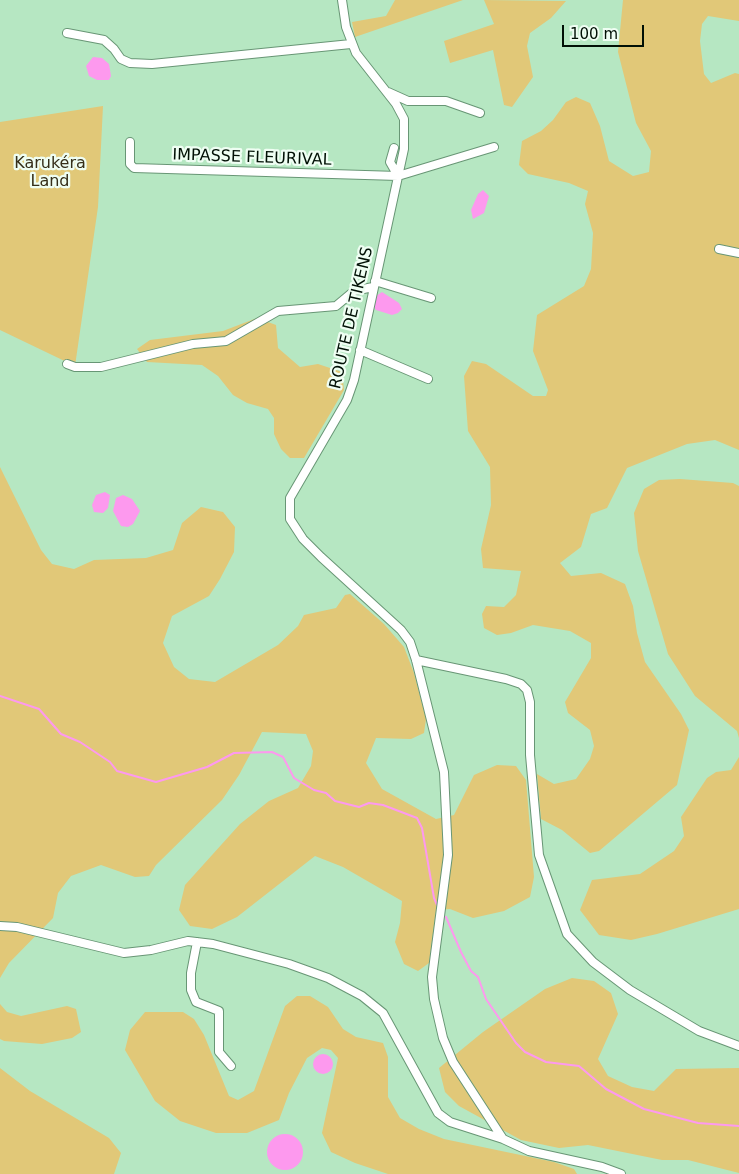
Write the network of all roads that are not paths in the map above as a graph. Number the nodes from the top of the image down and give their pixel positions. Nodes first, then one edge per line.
1 (342, 0) edge
2 (68, 33) dead end
3 (351, 44) junction
4 (386, 91) junction
5 (480, 113) dead end
6 (130, 142) dead end
7 (494, 147) dead end
8 (394, 148) dead end
9 (398, 176) junction
10 (719, 249) dead end
11 (739, 253) edge
12 (374, 284) junction
13 (431, 298) dead end
14 (360, 350) junction
15 (67, 364) dead end
16 (428, 379) dead end
17 (416, 660) junction
18 (0, 926) edge
19 (197, 942) junction
20 (739, 1046) edge
21 (231, 1066) dead end
22 (502, 1139) junction
23 (621, 1174) edge

1 - 3 street, ROUTE DE TIKENS
2 - 3 street
3 - 4 street, ROUTE DE TIKENS
4 - 5 street
4 - 9 street, ROUTE DE TIKENS
6 - 9 street, IMPASSE FLEURIVAL
7 - 9 street
8 - 9 street
9 - 12 street, ROUTE DE TIKENS
10 - 11 street
12 - 13 street
12 - 14 street, ROUTE DE TIKENS
12 - 15 street
14 - 16 street
14 - 17 street, ROUTE DE TIKENS
17 - 20 street
17 - 22 street, ROUTE DE TIKENS
18 - 19 street
19 - 21 street
19 - 22 street
22 - 23 street

